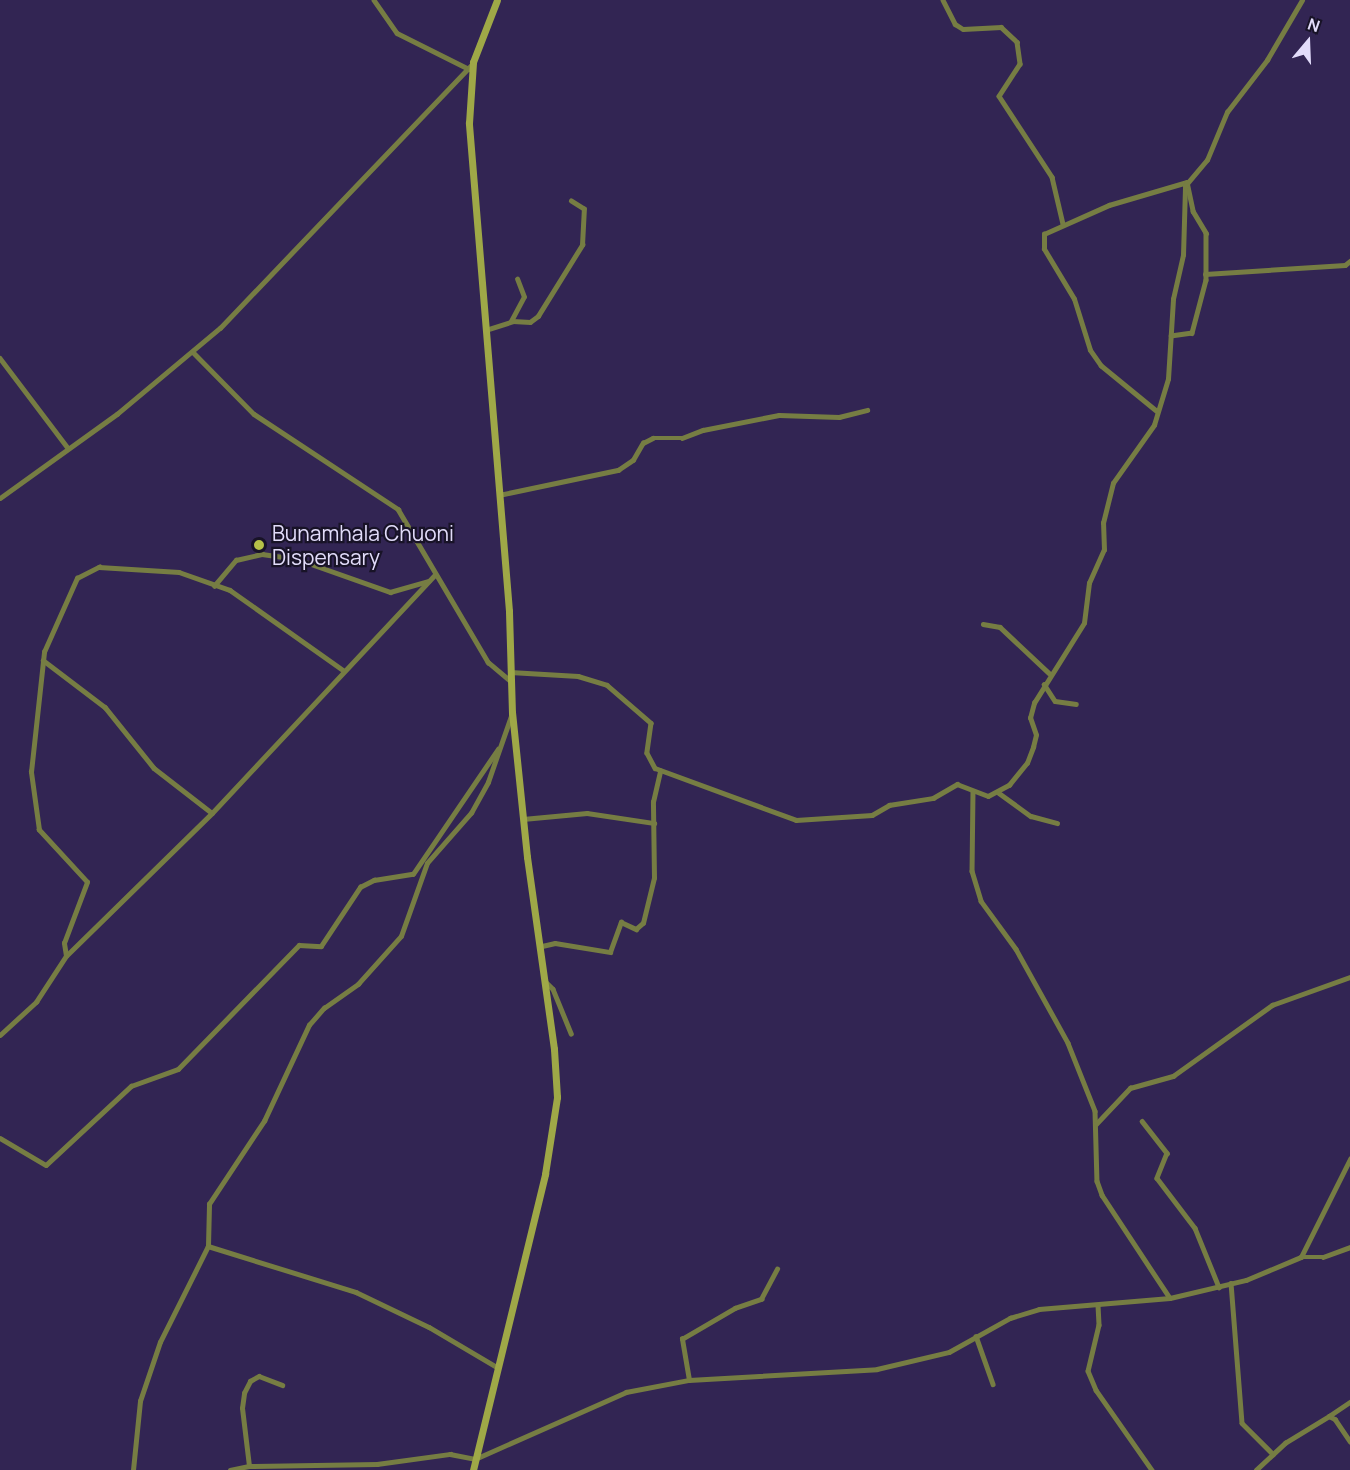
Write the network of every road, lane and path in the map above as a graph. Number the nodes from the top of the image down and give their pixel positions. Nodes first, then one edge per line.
1 (374, 0) edge
2 (497, 0) edge
3 (944, 0) edge
4 (1302, 0) edge
5 (471, 66) junction
6 (1188, 182) junction
7 (571, 201) dead end
8 (1063, 224) junction
9 (1350, 261) edge
10 (1205, 274) junction
11 (517, 279) dead end
12 (511, 321) junction
13 (486, 330) junction
14 (1171, 336) junction
15 (193, 352) junction
16 (0, 358) edge
17 (867, 410) dead end
18 (1156, 411) junction
19 (68, 448) junction
20 (499, 495) junction
21 (0, 498) edge
22 (435, 575) junction
23 (428, 581) junction
24 (214, 586) junction
25 (983, 624) dead end
26 (43, 660) junction
27 (344, 670) junction
28 (510, 672) junction
29 (1049, 674) junction
30 (511, 681) junction
31 (1044, 684) junction
32 (1076, 704) dead end
33 (512, 713) junction
34 (502, 741) junction
35 (660, 771) junction
36 (973, 791) junction
37 (999, 793) junction
38 (212, 813) junction
39 (523, 819) junction
40 (654, 823) junction
41 (1057, 823) dead end
42 (542, 946) junction
43 (66, 956) junction
44 (1350, 977) edge
45 (545, 981) junction
46 (571, 1033) dead end
47 (0, 1035) edge
48 (1142, 1121) dead end
49 (1096, 1125) junction
50 (0, 1138) edge
51 (1350, 1159) edge
52 (208, 1246) junction
53 (1350, 1247) edge
54 (1301, 1257) junction
55 (777, 1269) dead end
56 (1231, 1284) junction
57 (1219, 1287) junction
58 (1170, 1298) junction
59 (1098, 1305) junction
60 (976, 1336) junction
61 (497, 1367) junction
62 (689, 1380) junction
63 (993, 1384) dead end
64 (282, 1385) dead end
65 (1350, 1402) edge
66 (1329, 1416) junction
67 (1350, 1441) edge
68 (1273, 1454) junction
69 (475, 1459) junction
70 (249, 1466) junction
71 (133, 1470) edge
72 (230, 1470) edge
73 (473, 1470) edge
74 (1152, 1470) edge
75 (1256, 1470) edge

1 - 5 street
2 - 5 street
3 - 8 street
4 - 6 street
5 - 13 street
5 - 15 street
6 - 8 street
6 - 10 street
6 - 14 street
7 - 12 street
8 - 18 street
9 - 10 street
10 - 14 street
11 - 12 street
12 - 13 street
13 - 20 street
14 - 18 street
15 - 19 street
15 - 22 street
16 - 19 street
17 - 20 street
18 - 29 street
19 - 21 street
20 - 28 street
22 - 23 street
22 - 30 street
23 - 24 street
23 - 27 street
24 - 26 street
24 - 27 street
25 - 29 street
26 - 38 street
26 - 43 street
27 - 38 street
28 - 30 street
28 - 35 street
29 - 31 street
30 - 33 street
31 - 32 street
31 - 37 street
33 - 34 street
33 - 39 street
34 - 50 street
34 - 52 street
35 - 36 street
35 - 40 street
36 - 37 street
36 - 49 street
37 - 41 street
38 - 43 street
39 - 40 street
39 - 42 street
40 - 42 street
42 - 45 street
43 - 47 street
44 - 49 street
45 - 46 street
45 - 61 street
48 - 57 street
49 - 58 street
51 - 54 street
52 - 61 street
52 - 71 street
53 - 54 street
54 - 56 street
55 - 62 street
56 - 57 street
56 - 68 street
57 - 58 street
58 - 59 street
59 - 60 street
59 - 74 street
60 - 62 street
60 - 63 street
61 - 69 street
62 - 69 street
64 - 70 street
65 - 66 street
66 - 67 street
66 - 68 street
68 - 75 street
69 - 70 street
69 - 73 street
70 - 72 street

